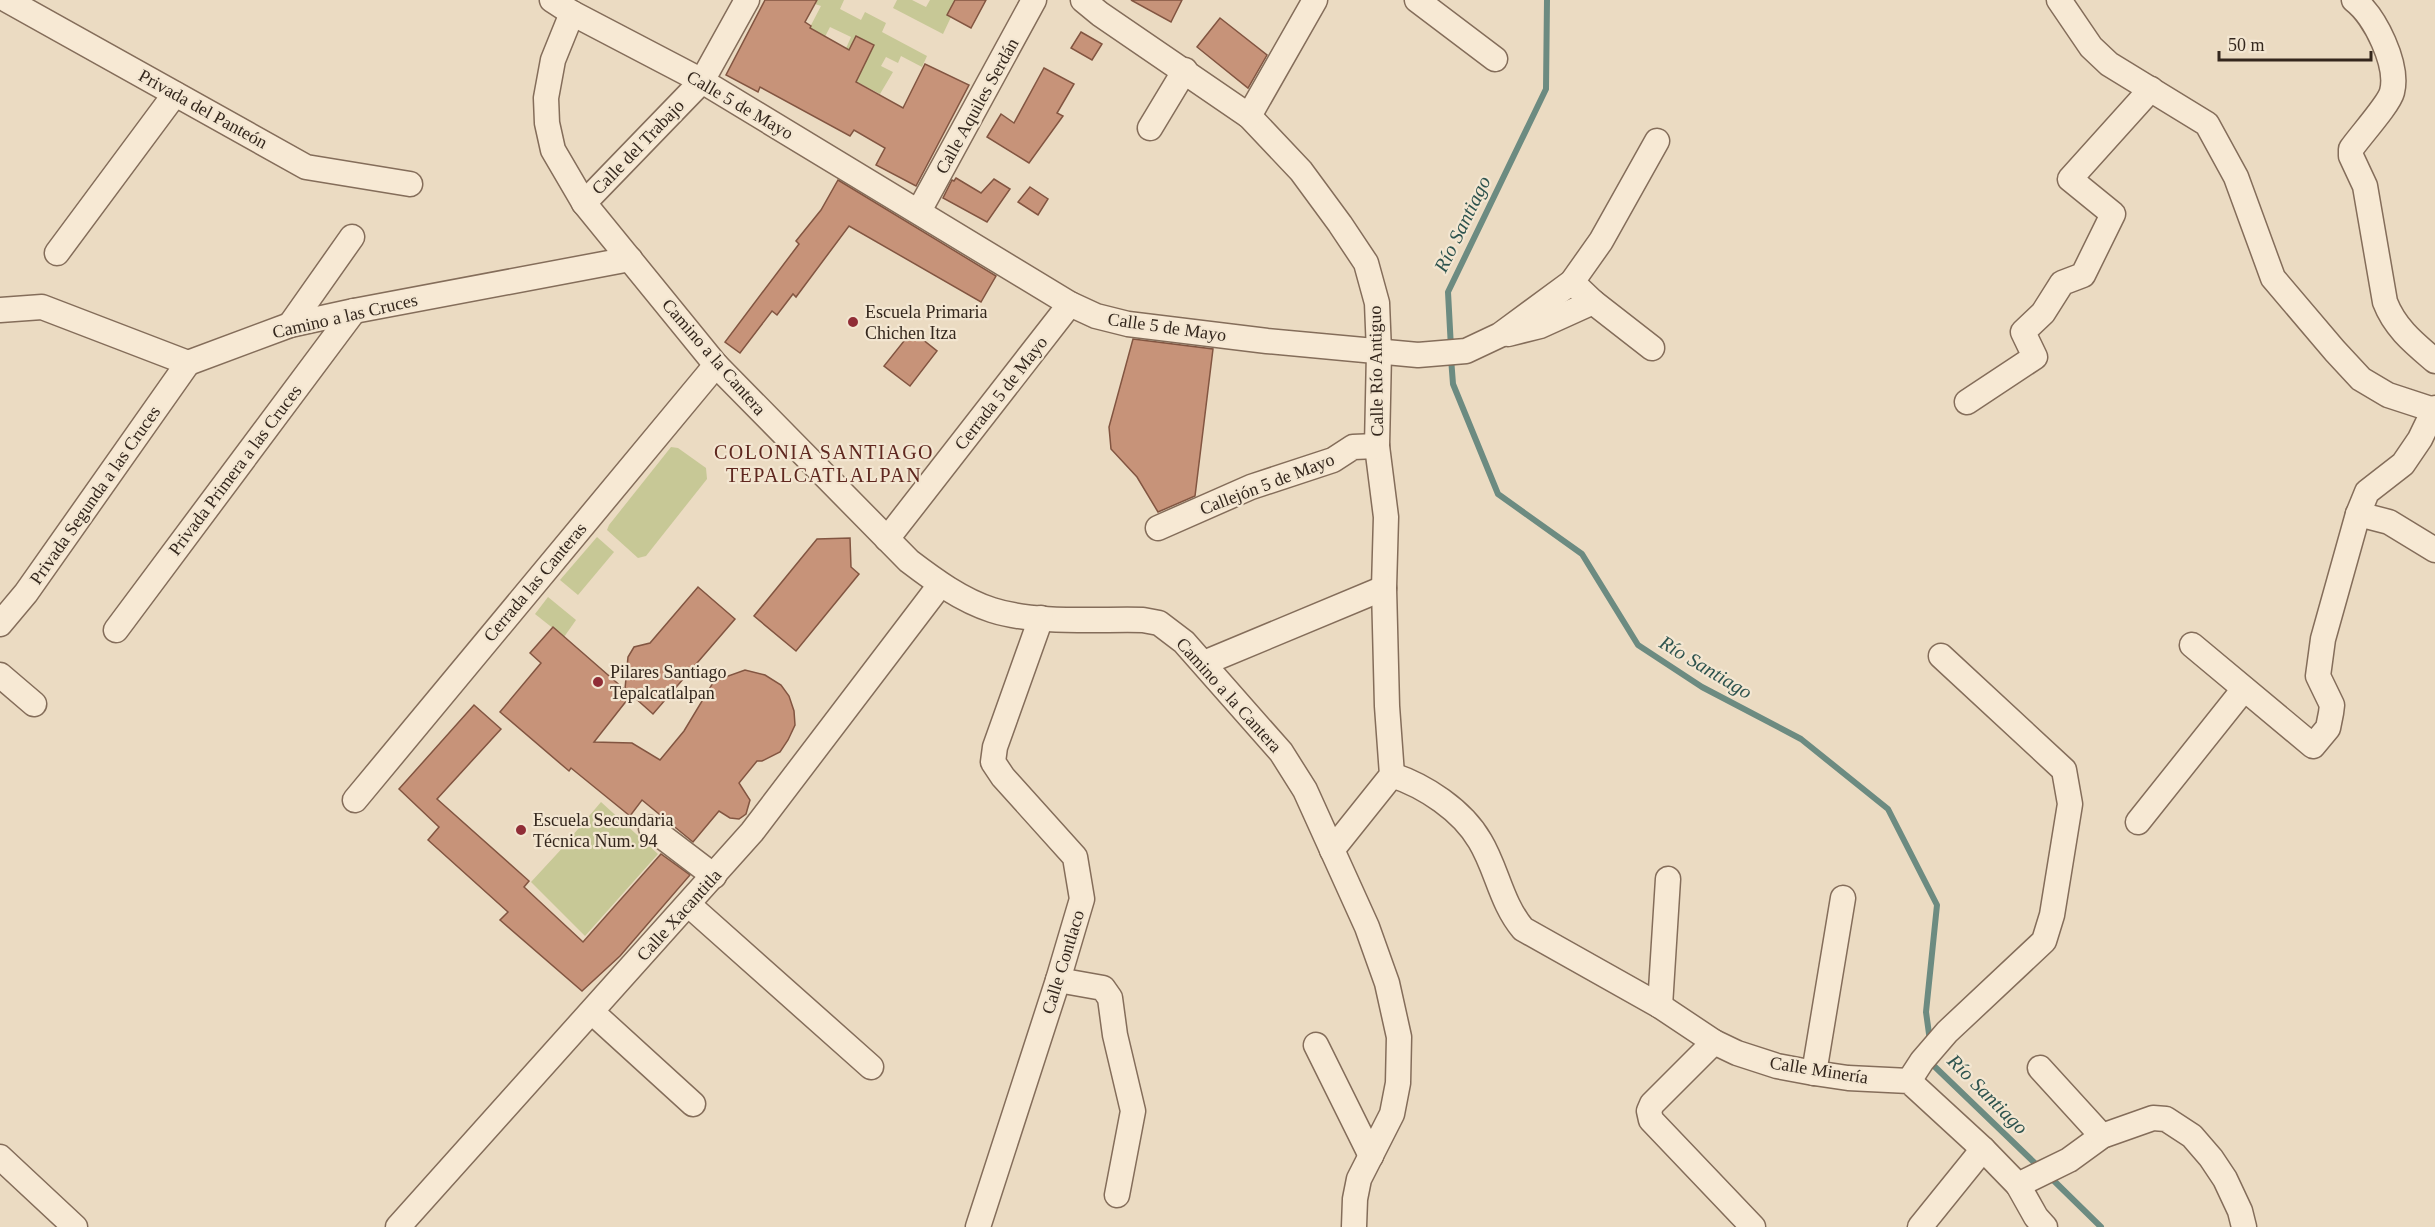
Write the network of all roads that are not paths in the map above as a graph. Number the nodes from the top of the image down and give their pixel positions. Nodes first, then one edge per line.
1 (7, 0) edge
2 (552, 0) edge
3 (747, 0) edge
4 (1034, 0) edge
5 (1083, 0) edge
6 (1315, 0) edge
7 (1417, 0) edge
8 (2059, 0) edge
9 (2354, 0) edge
10 (572, 13) junction
11 (1495, 58) dead end
12 (1185, 70) junction
13 (702, 81) junction
14 (2151, 89) junction
15 (175, 94) junction
16 (1250, 116) junction
17 (1150, 128) dead end
18 (1657, 141) dead end
19 (410, 184) dead end
20 (584, 203) junction
21 (919, 211) junction
22 (352, 237) dead end
23 (57, 253) dead end
24 (630, 259) junction
25 (1572, 282) junction
26 (1593, 302) junction
27 (1070, 304) junction
28 (0, 310) edge
29 (354, 310) junction
30 (290, 325) junction
31 (1500, 335) junction
32 (1652, 348) dead end
33 (1379, 352) junction
34 (2435, 361) edge
35 (188, 363) junction
36 (716, 365) junction
37 (1967, 402) dead end
38 (2434, 409) edge
39 (1377, 446) junction
40 (2358, 514) junction
41 (1158, 528) dead end
42 (887, 539) junction
43 (2435, 550) edge
44 (940, 585) junction
45 (1384, 588) junction
46 (1041, 618) junction
47 (0, 624) edge
48 (116, 630) dead end
49 (2192, 645) dead end
50 (1941, 656) dead end
51 (1204, 663) junction
52 (0, 675) edge
53 (2244, 688) junction
54 (34, 704) dead end
55 (1392, 775) junction
56 (355, 800) dead end
57 (2138, 822) dead end
58 (651, 828) dead end
59 (1332, 850) junction
60 (714, 876) junction
61 (1668, 879) dead end
62 (1843, 898) dead end
63 (689, 905) junction
64 (1058, 980) junction
65 (1660, 1006) junction
66 (592, 1012) junction
67 (1714, 1042) junction
68 (1316, 1045) dead end
69 (871, 1067) dead end
70 (2040, 1068) dead end
71 (1815, 1073) junction
72 (1909, 1081) junction
73 (693, 1104) dead end
74 (2102, 1136) junction
75 (1983, 1149) junction
76 (1371, 1156) junction
77 (0, 1157) edge
78 (2018, 1185) junction
79 (1117, 1195) dead end
80 (75, 1227) edge
81 (398, 1227) edge
82 (978, 1227) edge
83 (1354, 1227) edge
84 (1754, 1227) edge
85 (1920, 1227) edge
86 (2045, 1227) edge
87 (2244, 1227) edge

1 - 15 street, Privada del Panteón
2 - 10 street, Calle 5 de Mayo
3 - 13 street, Calle del Trabajo
4 - 21 street, Calle Aquiles Serdán
5 - 12 street, Calle Río Antiguo
6 - 16 street
7 - 11 street
8 - 14 street
9 - 34 street
10 - 13 street, Calle 5 de Mayo
10 - 20 street, Camino a la Cantera
12 - 16 street, Calle Río Antiguo
12 - 17 street
13 - 20 street, Calle del Trabajo
13 - 21 street, Calle 5 de Mayo
14 - 37 street
14 - 38 street
15 - 19 street, Privada del Panteón
15 - 23 street
16 - 33 street, Calle Río Antiguo
18 - 25 street, Calle 5 de Mayo
20 - 24 street, Camino a la Cantera
21 - 27 street, Calle 5 de Mayo
22 - 30 street
24 - 29 street, Camino a las Cruces
24 - 36 street, Camino a la Cantera
25 - 26 street
25 - 31 street, Calle 5 de Mayo
26 - 31 street
26 - 32 street
27 - 33 street, Calle 5 de Mayo
27 - 42 street, Cerrada 5 de Mayo
28 - 35 street
29 - 30 street, Camino a las Cruces
29 - 48 street, Privada Primera a las Cruces
30 - 35 street, Camino a las Cruces
31 - 33 street, Calle 5 de Mayo
33 - 39 street, Calle Río Antiguo
35 - 47 street, Privada Segunda a las Cruces
36 - 42 street, Camino a la Cantera
36 - 56 street, Cerrada las Canteras
38 - 40 street
39 - 41 street, Callejón 5 de Mayo
39 - 45 street, Calle Río Antiguo
40 - 43 street
40 - 53 street
42 - 44 street, Camino a la Cantera
44 - 46 street, Camino a la Cantera
44 - 60 street, Calle Xacantitla
45 - 51 street
45 - 55 street, Calle Río Antiguo
46 - 51 street, Camino a la Cantera
46 - 64 street, Calle Contlaco
49 - 53 street
50 - 72 street
51 - 59 street, Camino a la Cantera
52 - 54 street
53 - 57 street
55 - 59 street
55 - 65 street, Calle Minería
58 - 60 street
59 - 76 street, Camino a la Cantera
60 - 63 street, Calle Xacantitla
61 - 65 street
62 - 71 street
63 - 66 street, Calle Xacantitla
63 - 69 street
64 - 79 street
64 - 82 street, Calle Contlaco
65 - 67 street, Calle Minería
66 - 73 street
66 - 81 street, Calle Xacantitla
67 - 71 street, Calle Minería
67 - 84 street
68 - 76 street
70 - 74 street
71 - 72 street, Calle Minería
72 - 75 street
74 - 78 street
74 - 87 street
75 - 78 street
75 - 85 street
76 - 83 street, Camino a la Cantera
77 - 80 street
78 - 86 street

